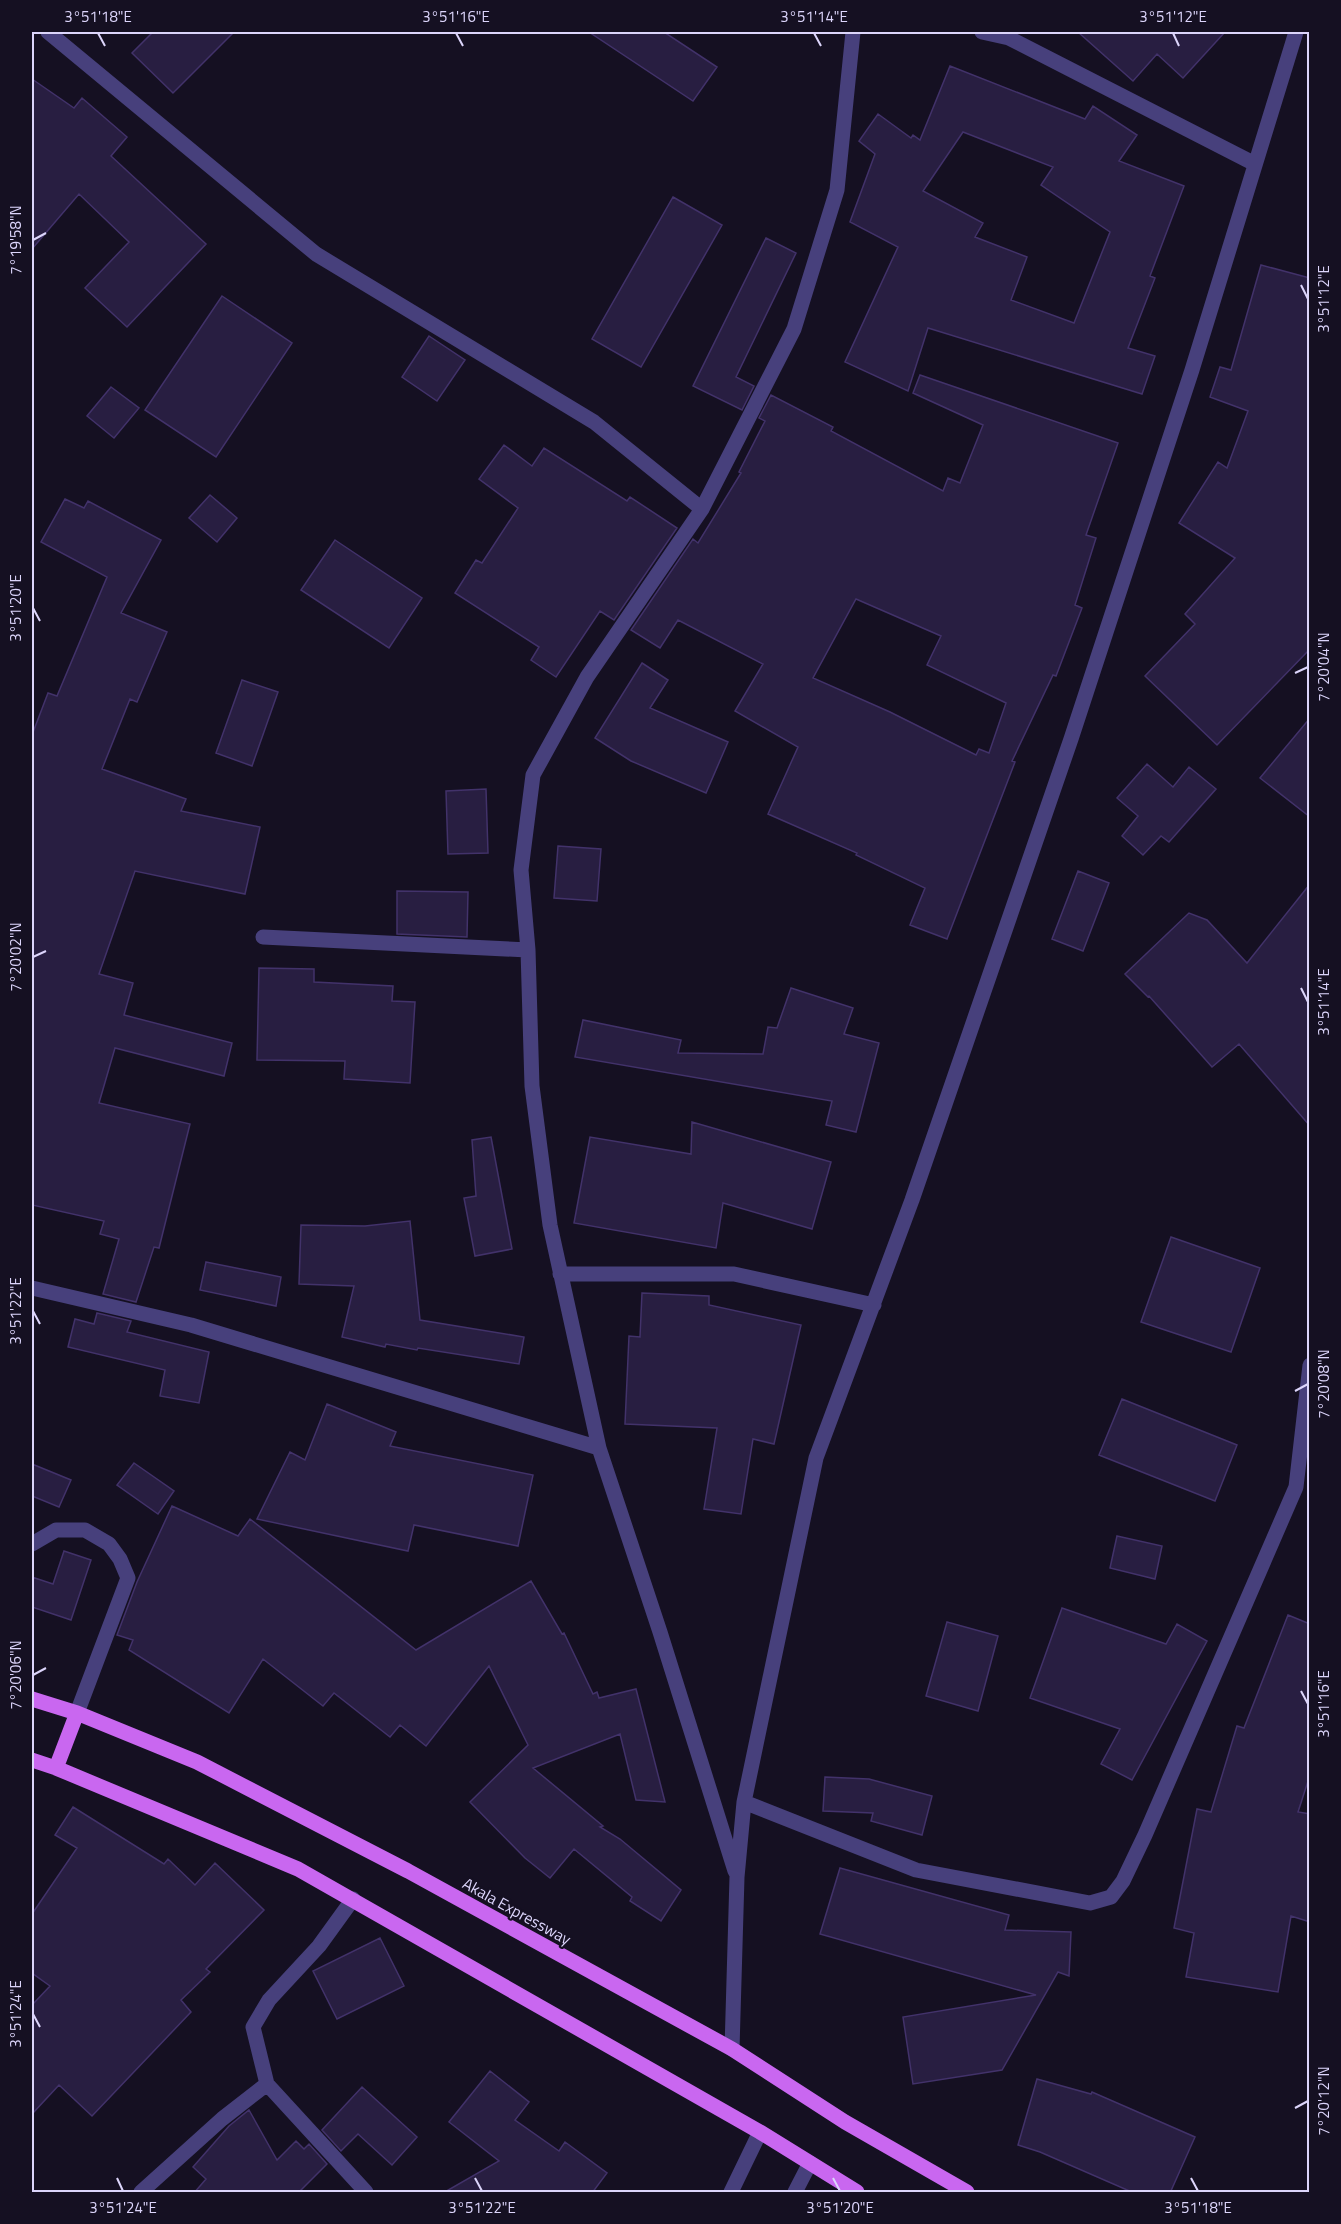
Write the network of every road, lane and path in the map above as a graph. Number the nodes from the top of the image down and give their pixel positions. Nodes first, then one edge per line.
1 (48, 32) edge
2 (853, 32) edge
3 (982, 32) edge
4 (1298, 32) edge
5 (1310, 35) edge
6 (1256, 164) junction
7 (702, 509) junction
8 (262, 938) dead end
9 (528, 950) junction
10 (560, 1274) junction
11 (32, 1288) edge
12 (874, 1305) junction
13 (1310, 1365) edge
14 (1309, 1373) edge
15 (599, 1448) junction
16 (32, 1544) edge
17 (32, 1699) edge
18 (77, 1713) junction
19 (32, 1760) edge
20 (56, 1768) junction
21 (744, 1802) junction
22 (737, 1877) junction
23 (353, 1899) junction
24 (732, 2049) junction
25 (267, 2084) junction
26 (760, 2132) junction
27 (810, 2163) junction
28 (141, 2193) edge
29 (366, 2193) edge
30 (731, 2193) edge
31 (795, 2193) edge
32 (858, 2193) edge
33 (967, 2193) edge

1 - 7 street
2 - 7 street
3 - 6 street
4 - 5 street
4 - 6 street
6 - 12 street
7 - 9 street
8 - 9 street
9 - 10 street
10 - 12 street
10 - 15 street
11 - 15 street
12 - 21 street
13 - 14 street
14 - 21 street
15 - 22 street
16 - 18 street
17 - 18 main road, Akala Expressway
18 - 20 main road
18 - 24 main road, Akala Expressway
19 - 20 main road
20 - 23 main road
21 - 22 street
22 - 24 street
23 - 25 street
23 - 26 main road
24 - 33 main road, Akala Expressway
25 - 28 street
25 - 29 street
26 - 27 main road
26 - 30 street
27 - 31 street
27 - 32 main road

